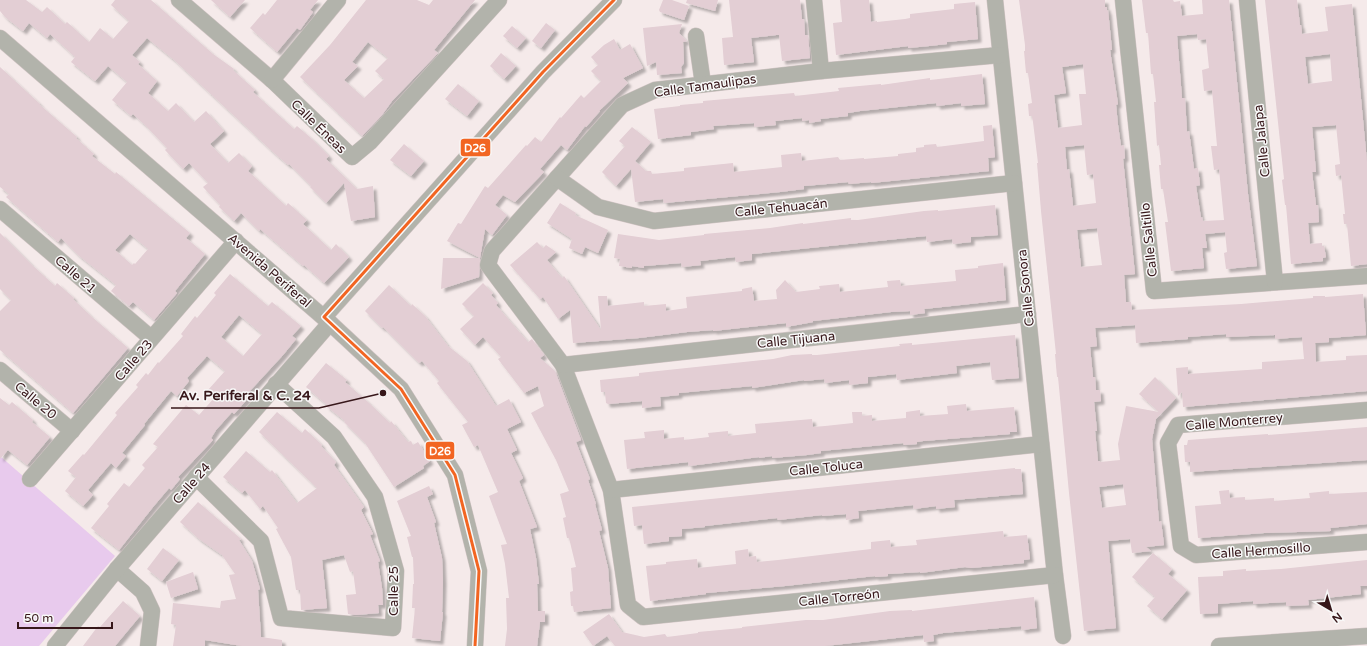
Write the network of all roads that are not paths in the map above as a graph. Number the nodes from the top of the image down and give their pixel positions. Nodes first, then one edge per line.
1 (179, 0) edge
2 (338, 0) edge
3 (499, 0) edge
4 (614, 0) edge
5 (814, 0) edge
6 (995, 0) edge
7 (1122, 0) edge
8 (1247, 0) edge
9 (696, 36) dead end
10 (0, 38) edge
11 (1000, 55) junction
12 (822, 71) junction
13 (272, 80) junction
14 (703, 84) junction
15 (557, 178) junction
16 (1014, 183) junction
17 (0, 209) edge
18 (236, 240) junction
19 (1367, 276) edge
20 (1274, 282) junction
21 (1028, 314) junction
22 (327, 320) junction
23 (151, 338) junction
24 (563, 365) junction
25 (0, 370) edge
26 (276, 384) junction
27 (1367, 410) edge
28 (72, 431) junction
29 (1042, 444) junction
30 (196, 477) junction
31 (30, 479) dead end
32 (611, 490) junction
33 (1178, 523) joint
34 (1367, 542) edge
35 (117, 569) junction
36 (1055, 575) junction
37 (1063, 636) dead end
38 (1367, 636) edge
39 (55, 646) edge
40 (148, 646) edge
41 (475, 646) edge
42 (1219, 646) edge

1 - 13 street, Calle Éneas
2 - 13 street
3 - 13 street, Calle Éneas
4 - 22 street, Calle 24
5 - 12 street
6 - 11 street, Calle Sonora
7 - 20 street, Calle Saltillo
8 - 20 street, Calle Jalapa
9 - 14 street
10 - 18 street, Avenida Periferal
11 - 12 street, Calle Tamaulipas
11 - 16 street, Calle Sonora
12 - 14 street, Calle Tamaulipas
14 - 15 street, Calle Tamaulipas
15 - 16 street, Calle Tehuacán
15 - 24 street, Calle Tamaulipas
16 - 21 street, Calle Sonora
17 - 23 street, Calle 21
18 - 22 street, Avenida Periferal
18 - 23 street, Calle 23
19 - 20 street, Calle Saltillo
21 - 24 street, Calle Tijuana
21 - 29 street, Calle Sonora
22 - 26 street, Calle 24
22 - 41 street, Avenida Periferal
23 - 28 street, Calle 23
24 - 32 street
25 - 28 street, Calle 20
26 - 30 street, Calle 24
26 - 30 street, Calle 25
27 - 33 street, Calle Monterrey
28 - 31 street, Calle 23
29 - 32 street, Calle Toluca
29 - 36 street, Calle Sonora
30 - 35 street, Calle 24
32 - 36 street, Calle Torreón
33 - 34 street, Calle Hermosillo
35 - 39 street, Calle 24
35 - 40 street
36 - 37 street, Calle Sonora
38 - 42 street

